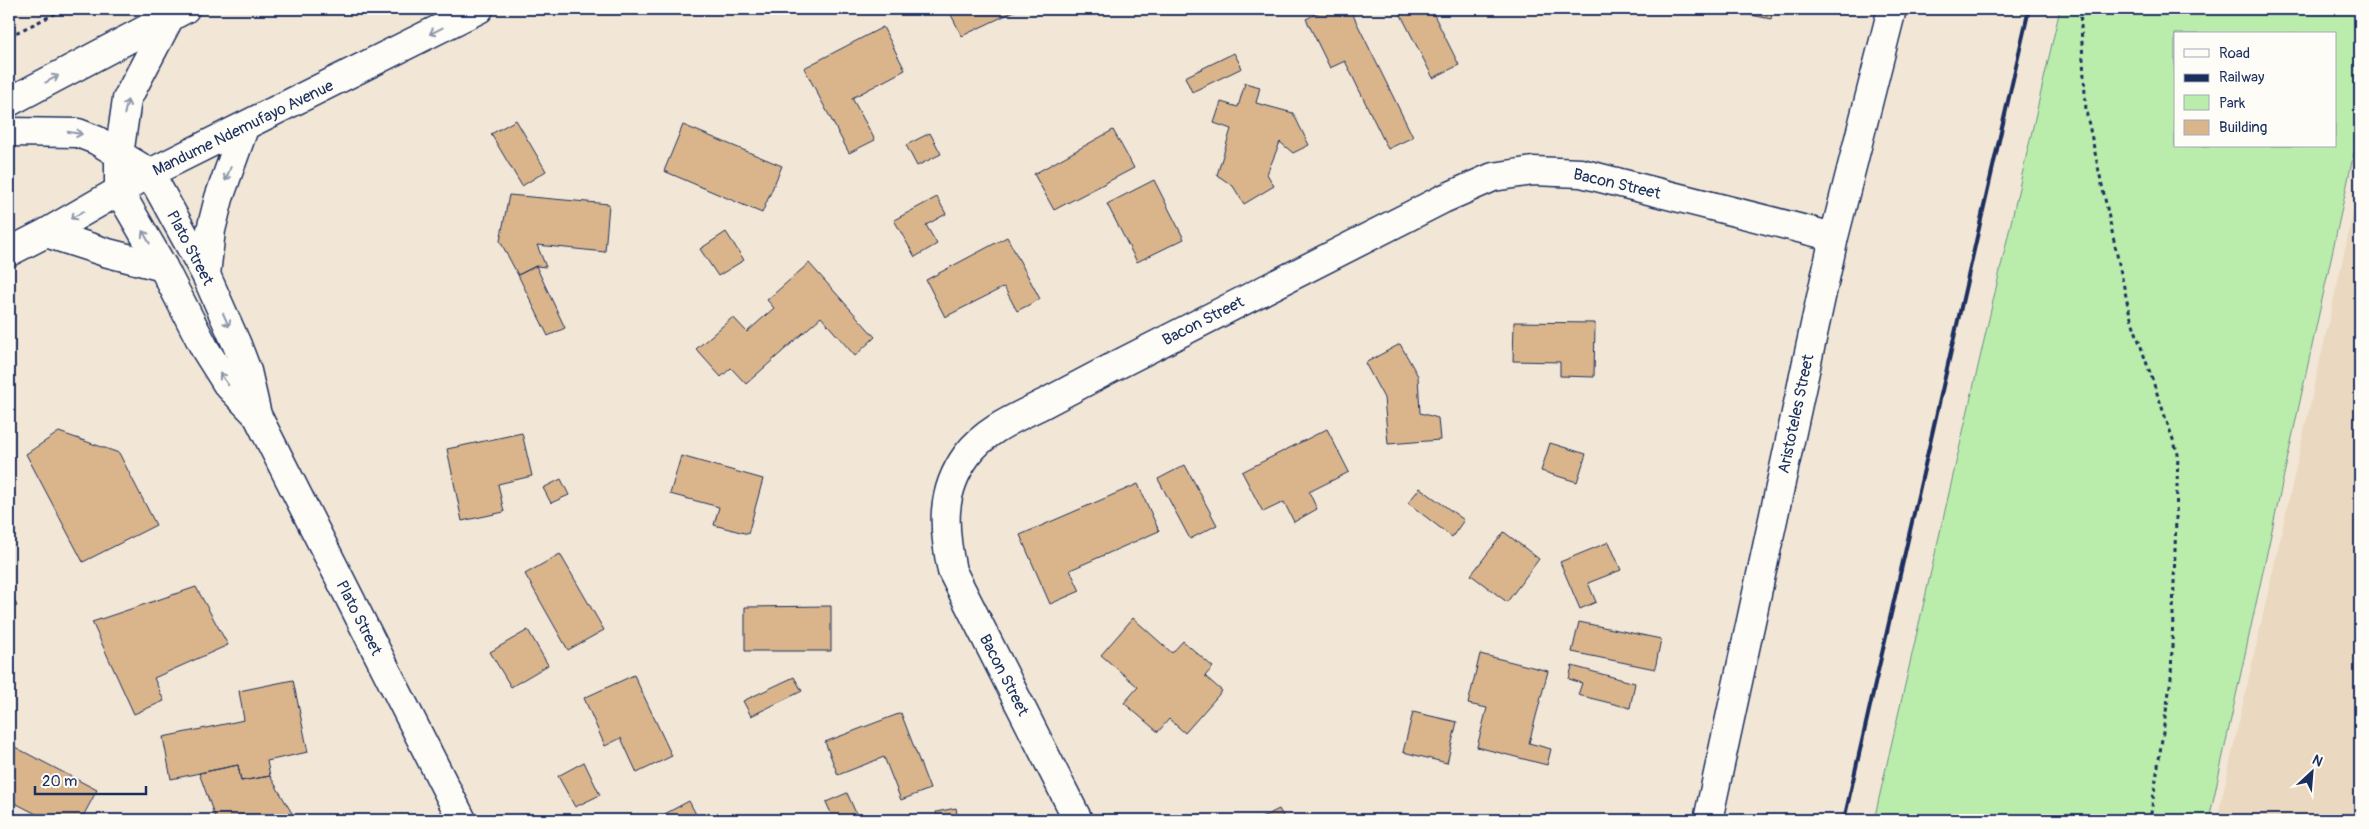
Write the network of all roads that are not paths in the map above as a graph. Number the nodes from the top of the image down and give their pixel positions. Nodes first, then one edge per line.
1 (479, 9) edge
2 (1892, 9) edge
3 (178, 13) edge
4 (9, 102) edge
5 (244, 128) junction
6 (9, 132) edge
7 (119, 155) junction
8 (150, 173) junction
9 (119, 191) junction
10 (46, 233) junction
11 (1834, 237) junction
12 (9, 252) edge
13 (163, 267) junction
14 (206, 275) junction
15 (256, 415) junction
16 (462, 820) edge
17 (1078, 820) edge
18 (1708, 820) edge

1 -> 5 street, Mandume Ndemufayo Avenue
2 - 11 street, Aristoteles Street
4 -> 3 street
7 -> 3 street
5 - 8 street, Mandume Ndemufayo Avenue
5 -> 14 street
6 -> 7 street
7 - 8 street
7 - 9 street
8 - 9 street, Mandume Ndemufayo Avenue
8 - 14 street, Plato Street
9 -> 10 street, Mandume Ndemufayo Avenue
13 -> 9 street, Plato Street
10 - 12 street, Mandume Ndemufayo Avenue
10 - 13 street
11 - 17 street, Bacon Street
11 - 18 street, Aristoteles Street
15 -> 13 street, Plato Street
14 -> 15 street, Plato Street
15 - 16 street, Plato Street

